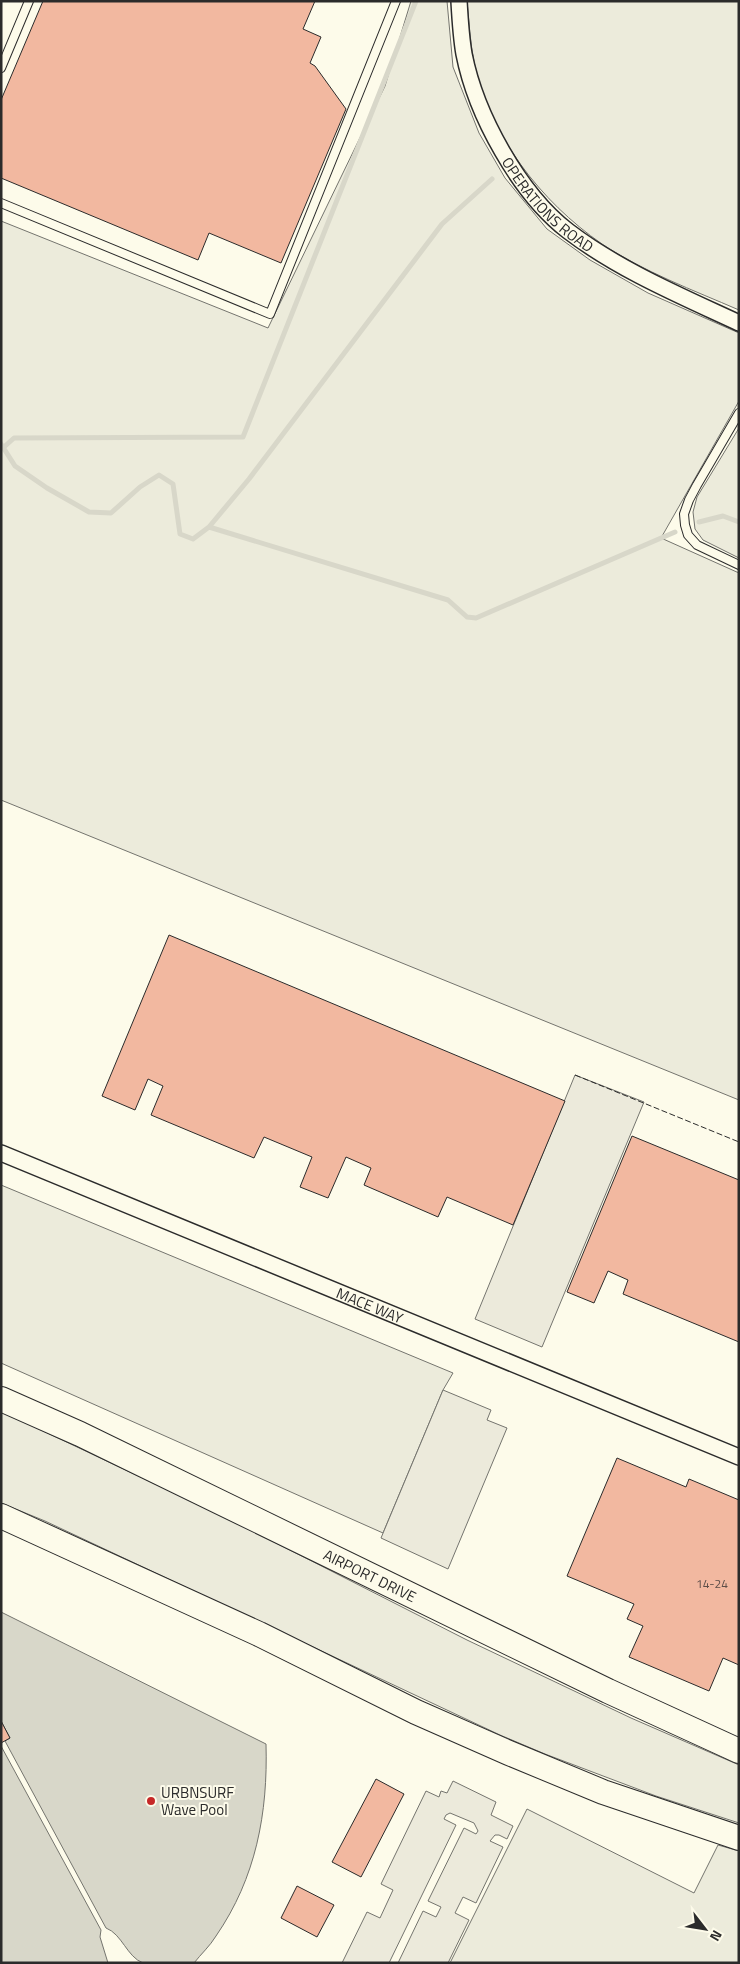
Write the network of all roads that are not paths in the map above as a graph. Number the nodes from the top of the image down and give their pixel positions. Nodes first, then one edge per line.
1 (29, 1) edge
2 (396, 1) edge
3 (459, 1) edge
4 (1, 68) edge
5 (1, 203) edge
6 (739, 322) edge
7 (739, 413) edge
8 (739, 565) edge
9 (1, 1154) edge
10 (1, 1399) edge
11 (739, 1457) edge
12 (1, 1516) edge
13 (739, 1750) edge
14 (739, 1838) edge

1 - 4 lane
2 - 5 lane
3 - 6 street, OPERATIONS ROAD
7 - 8 lane
9 - 11 street, MACE WAY
10 - 13 main road, AIRPORT DRIVE
12 - 14 main road

